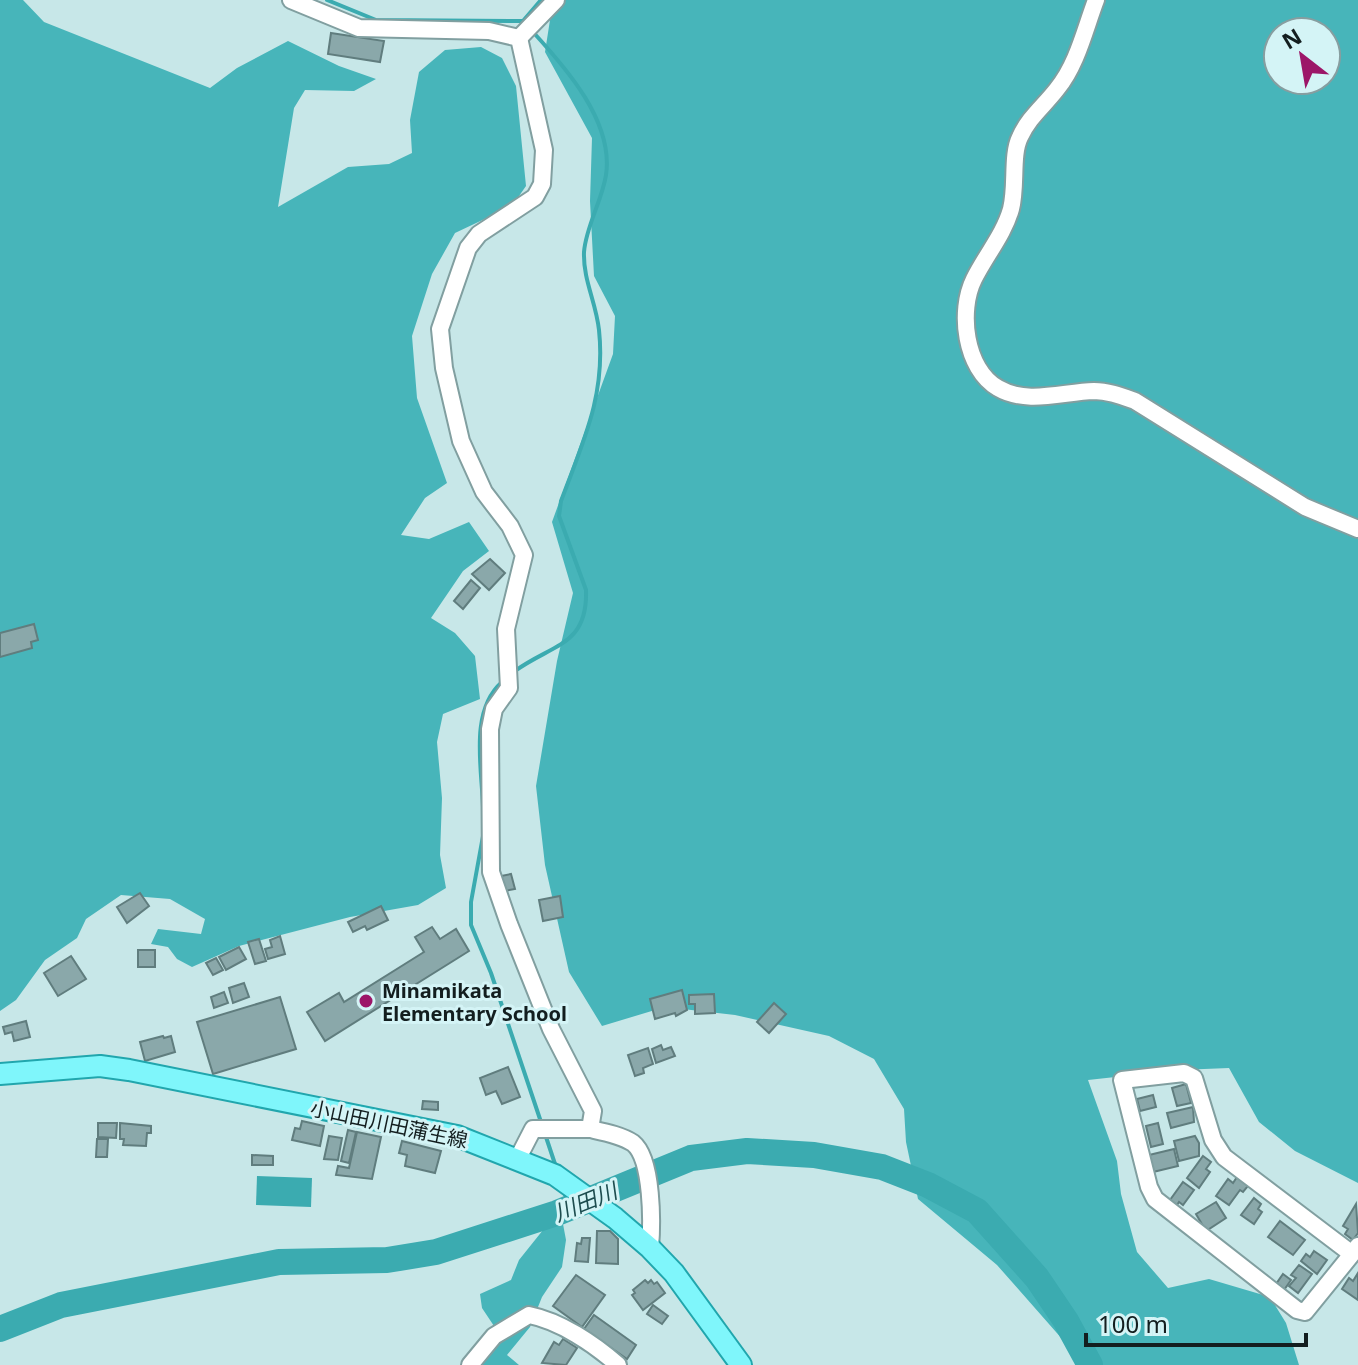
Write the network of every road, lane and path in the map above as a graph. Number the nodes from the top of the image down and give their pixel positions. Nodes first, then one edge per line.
1 (291, 0) edge
2 (556, 0) edge
3 (1096, 0) edge
4 (526, 30) junction
5 (1358, 529) edge
6 (0, 1074) edge
7 (590, 1129) junction
8 (518, 1158) junction
9 (650, 1248) junction
10 (1355, 1250) edge
11 (470, 1365) edge
12 (618, 1365) edge
13 (741, 1365) edge

1 - 4 street
2 - 4 street
3 - 5 street
4 - 7 street
6 - 8 main road, 小山田川田蒲生線
7 - 8 street
7 - 9 street
8 - 9 main road, 小山田川田蒲生線
9 - 13 main road, 小山田川田蒲生線
10 - 10 street
11 - 12 street

